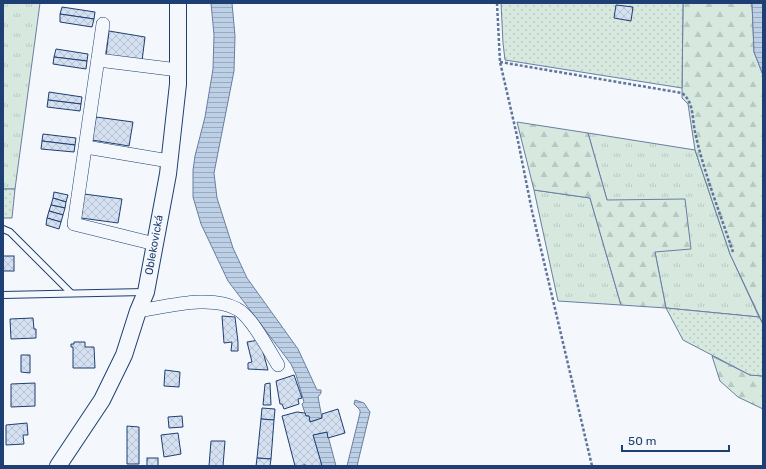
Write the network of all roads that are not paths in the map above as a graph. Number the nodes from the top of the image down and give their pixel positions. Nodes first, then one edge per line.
1 (178, 3) edge
2 (102, 24) dead end
3 (98, 60) junction
4 (178, 70) junction
5 (86, 147) junction
6 (169, 161) junction
7 (3, 229) edge
8 (155, 244) junction
9 (146, 292) junction
10 (71, 293) junction
11 (3, 295) edge
12 (138, 311) junction
13 (278, 365) dead end
14 (58, 466) edge

1 - 4 street, Oblekovická
2 - 3 street
3 - 4 street
3 - 5 street
4 - 6 street, Oblekovická
5 - 6 street
5 - 8 street
6 - 8 street, Oblekovická
7 - 10 lane
8 - 9 street, Oblekovická
9 - 10 lane
9 - 12 street, Oblekovická
10 - 11 lane
12 - 13 street
12 - 14 street, Oblekovická

